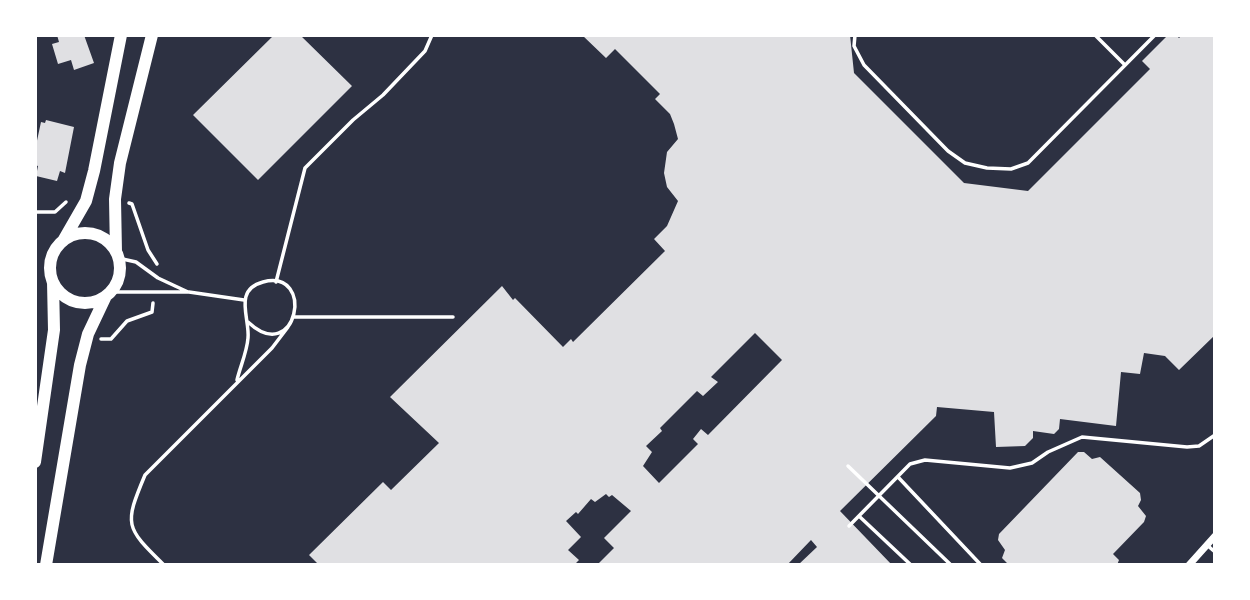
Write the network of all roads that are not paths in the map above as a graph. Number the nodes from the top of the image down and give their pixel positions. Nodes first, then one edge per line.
1 (121, 35) edge
2 (152, 35) edge
3 (432, 35) edge
4 (855, 35) edge
5 (1095, 35) edge
6 (1155, 35) edge
7 (1125, 65) junction
8 (62, 241) junction
9 (117, 255) junction
10 (53, 281) junction
11 (276, 282) junction
12 (189, 292) junction
13 (108, 294) junction
14 (244, 300) junction
15 (294, 317) junction
16 (453, 317) dead end
17 (248, 322) junction
18 (288, 327) junction
19 (236, 382) junction
20 (1215, 435) edge
21 (35, 462) edge
22 (848, 466) dead end
23 (898, 477) junction
24 (860, 517) junction
25 (849, 526) dead end
26 (1215, 536) edge
27 (1207, 545) junction
28 (1215, 552) edge
29 (46, 565) edge
30 (163, 565) edge
31 (911, 565) edge
32 (951, 565) edge
33 (981, 565) edge
34 (1189, 565) edge

1 - 8 main road
2 - 9 main road
3 - 11 lane
4 - 7 lane
5 - 7 lane
6 - 7 lane
8 - 9 main road
8 - 10 main road
9 - 12 lane
9 - 13 main road
10 - 13 main road
10 - 21 main road
11 - 14 lane
11 - 15 lane
12 - 13 lane
12 - 14 lane
13 - 29 main road
14 - 17 lane
15 - 16 lane
15 - 18 lane
17 - 18 lane
17 - 19 lane
18 - 19 lane
19 - 30 lane
20 - 23 lane
22 - 32 lane
23 - 24 lane
23 - 33 lane
24 - 25 lane
24 - 31 lane
26 - 27 street
27 - 28 lane
27 - 34 street

